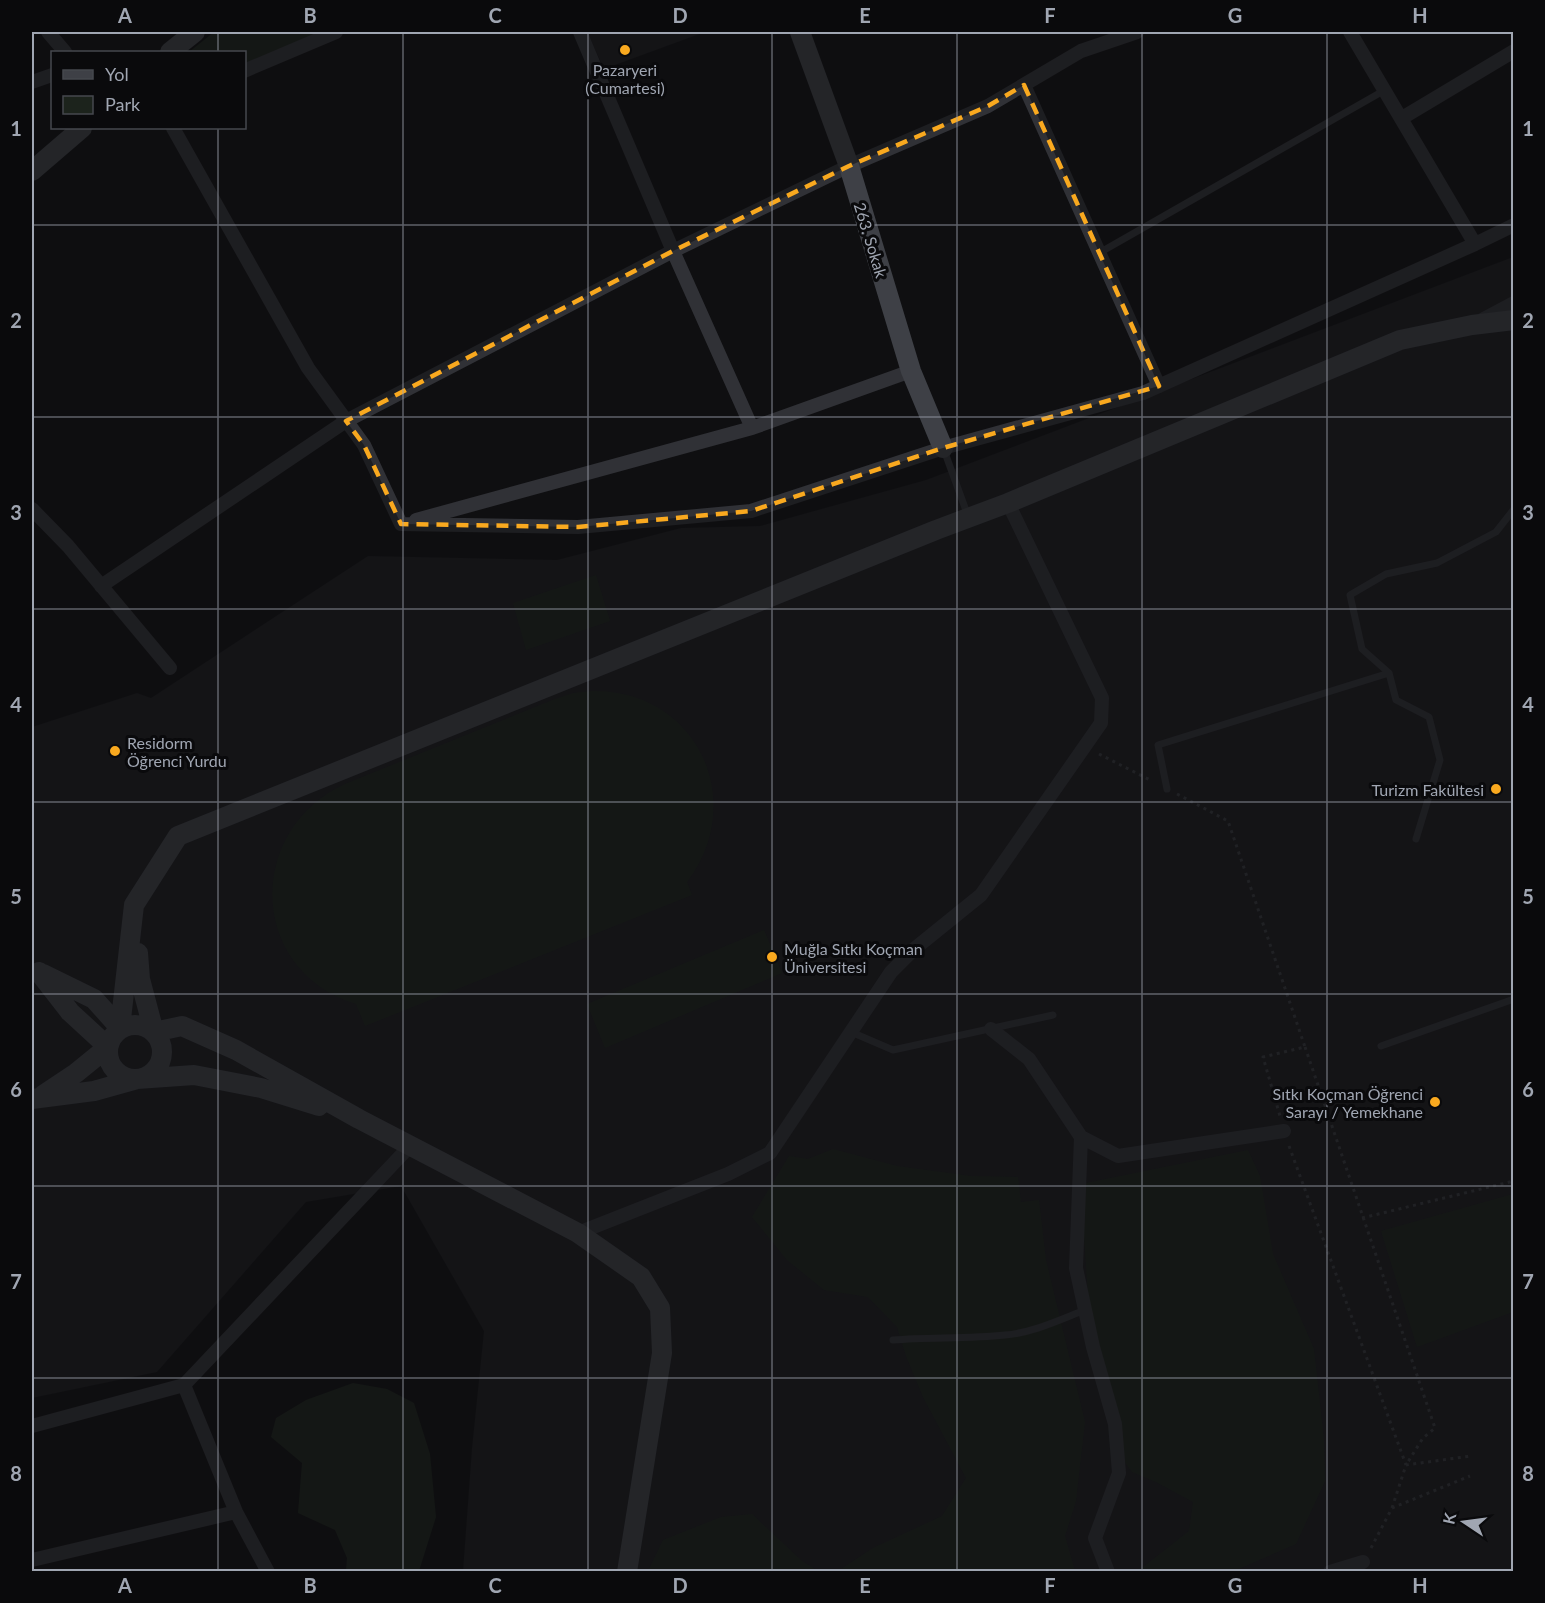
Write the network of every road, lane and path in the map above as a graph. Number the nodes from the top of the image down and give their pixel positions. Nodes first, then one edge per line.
1 (48, 32) edge
2 (195, 32) edge
3 (336, 32) edge
4 (580, 32) edge
5 (800, 32) edge
6 (1137, 32) edge
7 (1350, 32) edge
8 (1116, 35) edge
9 (64, 51) edge
10 (171, 51) edge
11 (1514, 51) edge
12 (246, 70) edge
13 (51, 75) edge
14 (32, 82) edge
15 (1023, 85) junction
16 (1385, 90) junction
17 (1402, 117) junction
18 (81, 129) edge
19 (174, 129) edge
20 (849, 166) junction
21 (32, 171) edge
22 (1514, 225) edge
23 (1475, 244) junction
24 (673, 251) junction
25 (1099, 253) junction
26 (1514, 303) edge
27 (1514, 320) edge
28 (1472, 325) junction
29 (911, 371) junction
30 (1159, 386) junction
31 (346, 421) junction
32 (752, 428) junction
33 (943, 448) junction
34 (1008, 503) junction
35 (32, 509) edge
36 (1514, 509) edge
37 (969, 518) junction
38 (401, 524) junction
39 (101, 586) junction
40 (170, 668) dead end
41 (1389, 672) junction
42 (1099, 753) dead end
43 (1167, 789) junction
44 (1416, 839) dead end
45 (134, 905) junction
46 (35, 969) edge
47 (1514, 999) edge
48 (1053, 1015) dead end
49 (120, 1028) junction
50 (991, 1029) junction
51 (154, 1032) junction
52 (851, 1032) junction
53 (1381, 1046) dead end
54 (108, 1047) junction
55 (1305, 1047) junction
56 (137, 1079) junction
57 (36, 1098) edge
58 (358, 1119) junction
59 (1284, 1131) junction
60 (1081, 1137) junction
61 (410, 1146) junction
62 (1514, 1180) edge
63 (1362, 1218) junction
64 (578, 1233) junction
65 (1085, 1311) junction
66 (893, 1340) dead end
67 (184, 1385) junction
68 (32, 1426) edge
69 (1471, 1456) dead end
70 (1406, 1465) junction
71 (1470, 1476) dead end
72 (1392, 1508) junction
73 (236, 1512) junction
74 (32, 1560) edge
75 (1363, 1562) joint
76 (268, 1572) edge
77 (627, 1572) edge
78 (1108, 1572) edge
79 (1330, 1572) edge

1 - 9 street
2 - 10 street
3 - 12 street
4 - 24 street
5 - 20 street, 263. Sokak
6 - 8 street
7 - 16 street
8 - 15 street
11 - 17 street
13 - 14 street
15 - 20 street
15 - 25 street
16 - 17 street
16 - 25 lane
17 - 23 street
18 - 21 street
19 - 31 street
20 - 24 street
20 - 29 street, 263. Sokak
22 - 23 street
23 - 30 street
24 - 31 street
24 - 32 street
25 - 30 street
26 - 28 street
27 - 28 street
28 - 34 street
29 - 32 street
29 - 33 street, 263. Sokak
30 - 33 street
31 - 38 street
31 - 39 street
32 - 38 street
33 - 37 lane
33 - 38 street
34 - 37 street
34 - 52 street
35 - 39 street
36 - 41 lane
37 - 45 street
39 - 40 street
41 - 43 lane
41 - 44 lane
42 - 43 path
43 - 55 path
45 - 49 street
45 - 51 street
46 - 49 street
46 - 54 street
47 - 53 lane
48 - 50 lane
49 - 51 street
49 - 54 street
50 - 52 lane
50 - 60 street
51 - 56 street
51 - 58 street
52 - 64 street
54 - 56 street
54 - 57 street
55 - 59 path
55 - 63 path
56 - 57 street
56 - 58 street
58 - 61 street
59 - 60 street
59 - 70 path
60 - 65 street
61 - 64 street
61 - 67 street
62 - 63 path
63 - 70 path
64 - 77 street
65 - 66 lane
65 - 78 street
67 - 68 street
67 - 73 street
69 - 70 path
70 - 72 path
71 - 72 path
72 - 75 path
73 - 74 street
73 - 76 street
75 - 79 street

